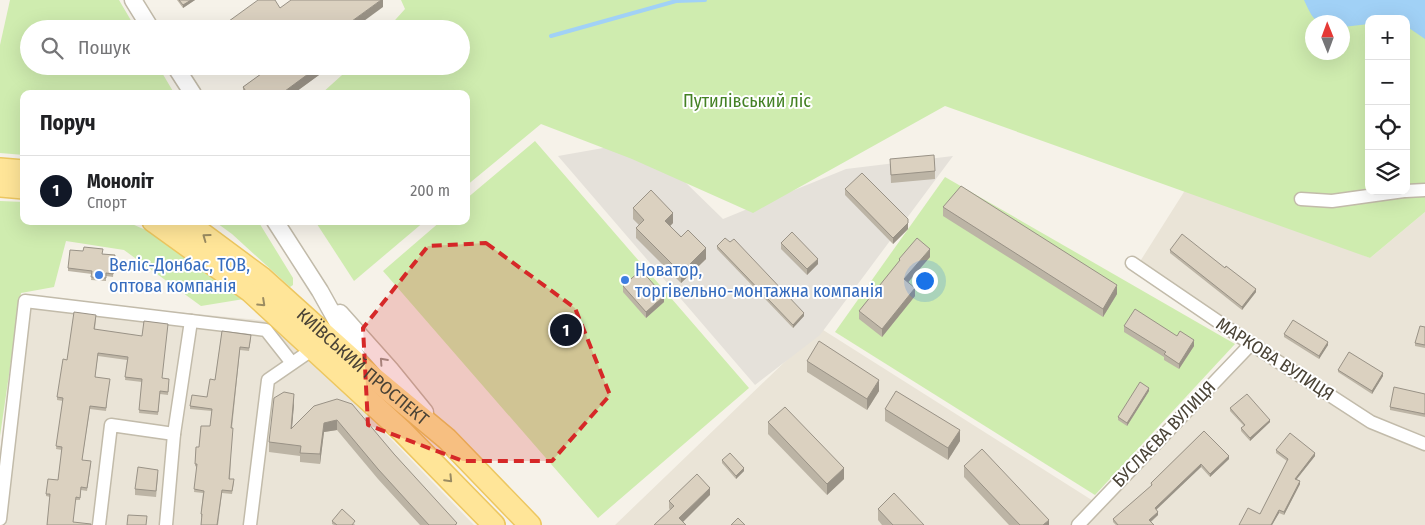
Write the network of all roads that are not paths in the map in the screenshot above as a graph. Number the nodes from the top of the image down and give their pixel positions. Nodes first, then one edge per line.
1 (133, 0) edge
2 (145, 20) edge
3 (181, 75) edge
4 (190, 90) edge
5 (6, 176) edge
6 (20, 185) edge
7 (1425, 190) edge
8 (1410, 191) edge
9 (1376, 195) edge
10 (1301, 199) dead end
11 (159, 225) edge
12 (190, 225) edge
13 (278, 225) edge
14 (1132, 263) dead end
15 (320, 291) junction
16 (298, 311) junction
17 (191, 322) junction
18 (1251, 344) junction
19 (313, 348) junction
20 (292, 363) junction
21 (363, 369) junction
22 (403, 432) junction
23 (174, 434) junction
24 (447, 439) junction
25 (1425, 444) edge
26 (428, 457) junction
27 (0, 519) edge
28 (98, 525) edge
29 (166, 525) edge
30 (250, 525) edge
31 (494, 525) edge
32 (530, 525) edge
33 (1078, 525) edge

1 - 2 street
3 - 4 street
5 - 6 main road
7 - 8 street
9 - 10 street
11 -> 19 main road, КИЇВСЬКИЙ ПРОСПЕКТ
16 -> 12 main road, КИЇВСЬКИЙ ПРОСПЕКТ
13 - 15 street
14 - 18 street, МАРКОВА ВУЛИЦЯ
15 - 16 street
15 - 21 street
24 -> 15 street
16 - 21 main road, КИЇВСЬКИЙ ПРОСПЕКТ
17 - 20 street
17 - 23 street
17 - 27 street
18 - 25 street, МАРКОВА ВУЛИЦЯ
18 - 33 street, БУСЛАЄВА ВУЛИЦЯ
19 - 20 street
19 - 22 main road, КИЇВСЬКИЙ ПРОСПЕКТ
20 - 30 street
21 - 22 street
21 - 24 main road, КИЇВСЬКИЙ ПРОСПЕКТ
22 - 26 main road, КИЇВСЬКИЙ ПРОСПЕКТ
23 - 28 street
23 - 29 street
24 - 26 main road
24 - 32 main road, КИЇВСЬКИЙ ПРОСПЕКТ
26 -> 31 main road, КИЇВСЬКИЙ ПРОСПЕКТ

